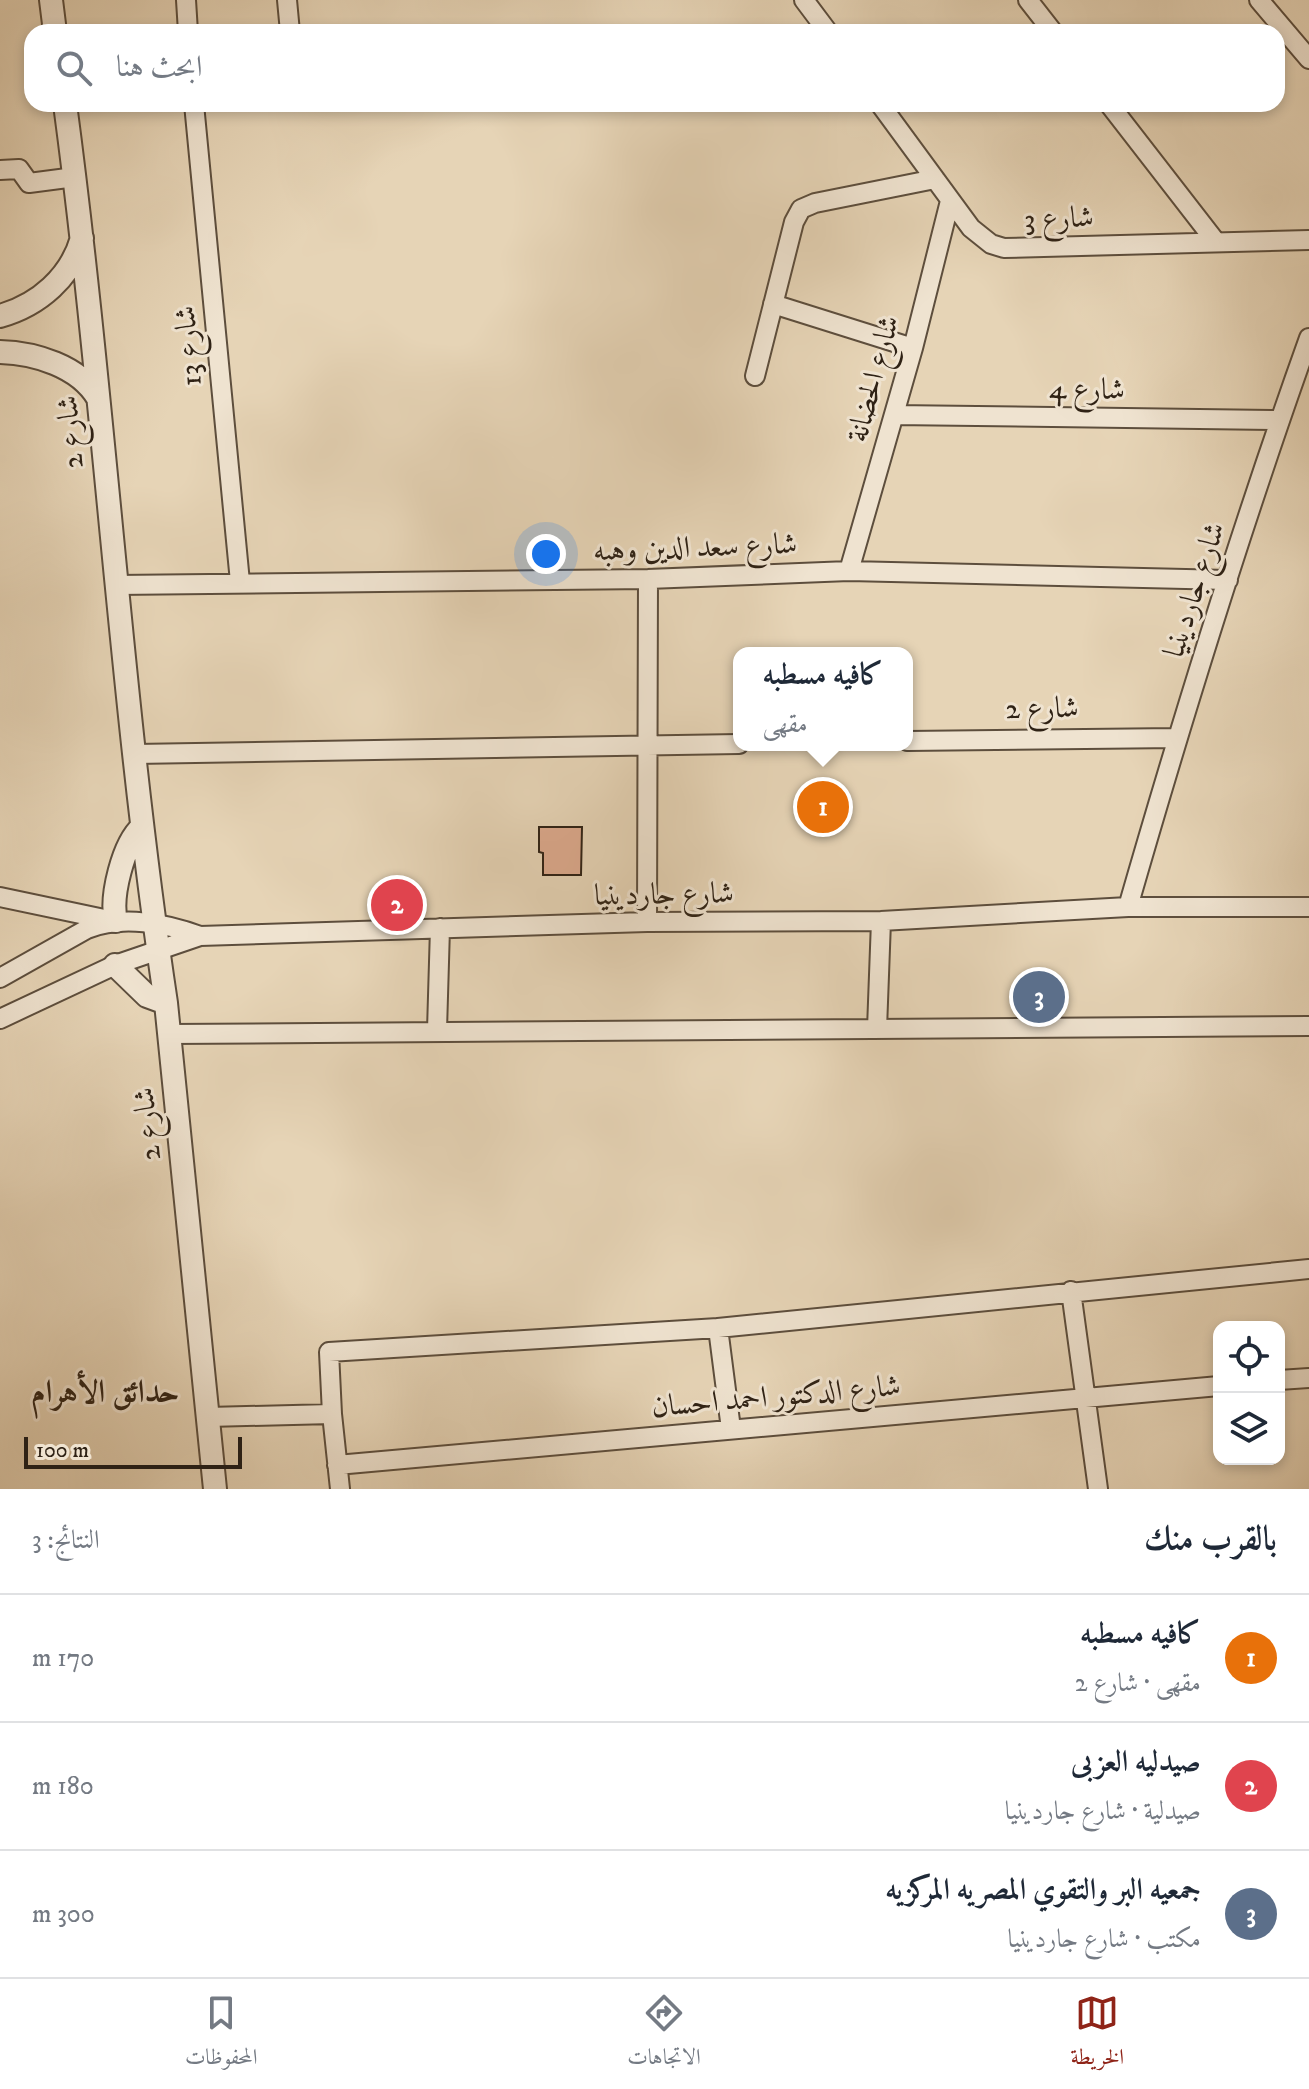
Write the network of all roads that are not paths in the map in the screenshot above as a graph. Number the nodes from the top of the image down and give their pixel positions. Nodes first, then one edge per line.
1 (51, 0) edge
2 (186, 0) edge
3 (287, 0) edge
4 (804, 0) edge
5 (1028, 0) edge
6 (1259, 0) edge
7 (54, 24) edge
8 (188, 24) edge
9 (289, 24) edge
10 (822, 24) edge
11 (1047, 24) edge
12 (1279, 24) edge
13 (1285, 31) edge
14 (1309, 59) edge
15 (66, 112) edge
16 (195, 112) edge
17 (886, 112) edge
18 (1115, 112) edge
19 (0, 170) edge
20 (75, 177) junction
21 (935, 179) junction
22 (950, 201) junction
23 (83, 235) junction
24 (1309, 240) edge
25 (1216, 242) junction
26 (773, 304) junction
27 (0, 316) edge
28 (1309, 338) edge
29 (913, 348) junction
30 (0, 352) edge
31 (755, 376) dead end
32 (98, 398) junction
33 (894, 415) junction
34 (1279, 420) junction
35 (849, 571) junction
36 (648, 579) junction
37 (1228, 580) junction
38 (240, 582) junction
39 (116, 585) junction
40 (1177, 738) junction
41 (913, 741) edge
42 (733, 744) edge
43 (649, 745) junction
44 (135, 754) junction
45 (142, 827) junction
46 (0, 897) edge
47 (1128, 907) junction
48 (1309, 907) edge
49 (116, 921) junction
50 (881, 921) junction
51 (647, 922) junction
52 (154, 926) junction
53 (440, 928) junction
54 (200, 936) junction
55 (158, 950) junction
56 (115, 965) junction
57 (0, 978) edge
58 (166, 1003) junction
59 (0, 1019) edge
60 (1309, 1026) edge
61 (877, 1029) junction
62 (437, 1030) junction
63 (169, 1034) junction
64 (1309, 1269) edge
65 (1071, 1291) junction
66 (718, 1328) junction
67 (1309, 1378) edge
68 (1285, 1380) edge
69 (1213, 1387) edge
70 (1084, 1398) junction
71 (332, 1414) junction
72 (208, 1417) junction
73 (731, 1429) junction
74 (337, 1465) junction
75 (215, 1489) edge
76 (340, 1489) edge
77 (1098, 1489) edge

1 - 7 street
2 - 8 street
3 - 9 street
4 - 10 street
5 - 11 street
6 - 12 street
13 - 14 street
15 - 20 street, شارع 2
16 - 38 street, شارع 13
17 - 21 street, شارع 3
18 - 25 street
19 - 20 street
20 - 23 street, شارع 2
21 - 22 street, شارع 3
21 - 26 street
22 - 25 street, شارع 3
22 - 29 street, شارع الحضانة
23 - 27 street
23 - 32 street, شارع 2
24 - 25 street, شارع 3
26 - 29 street
26 - 31 street
28 - 34 street, شارع جاردينيا
29 - 33 street, شارع الحضانة
30 - 32 street
32 - 39 street, شارع 2
33 - 34 street, شارع 4
33 - 35 street, شارع الحضانة
34 - 37 street, شارع جاردينيا
35 - 36 street, شارع سعد الدين وهبه
35 - 37 street, شارع سعد الدين وهبه
36 - 38 street, شارع سعد الدين وهبه
36 - 43 street
37 - 40 street, شارع جاردينيا
38 - 39 street, شارع سعد الدين وهبه
39 - 44 street, شارع 2
40 - 41 street, شارع 2
40 - 47 street, شارع جاردينيا
42 - 43 street
43 - 44 street
43 - 51 street
44 - 45 street, شارع 2
45 - 49 street
45 - 52 street, شارع 2
46 - 49 street
47 - 48 street, شارع جاردينيا
47 - 50 street, شارع جاردينيا
49 - 52 street, شارع جاردينيا
49 - 57 street, شارع جاردينيا
50 - 51 street, شارع جاردينيا
50 - 61 street
51 - 53 street, شارع جاردينيا
52 - 54 street, شارع جاردينيا
52 - 55 street, شارع 2
53 - 54 street, شارع جاردينيا
53 - 62 street
54 - 55 street, شارع جاردينيا
55 - 56 street, شارع جاردينيا
55 - 58 street, شارع 2
56 - 58 street
56 - 59 street, شارع جاردينيا
58 - 63 street, شارع 2
60 - 61 street
61 - 62 street
62 - 63 street
63 - 72 street, شارع 2
64 - 65 street
65 - 66 street
65 - 70 street
66 - 71 street
66 - 73 street
67 - 68 street
69 - 70 street, شارع الدكتور احمد احسان
70 - 73 street, شارع الدكتور احمد احسان
70 - 77 street
71 - 72 street
71 - 74 street
72 - 75 street, شارع 2
73 - 74 street, شارع الدكتور احمد احسان
74 - 76 street

